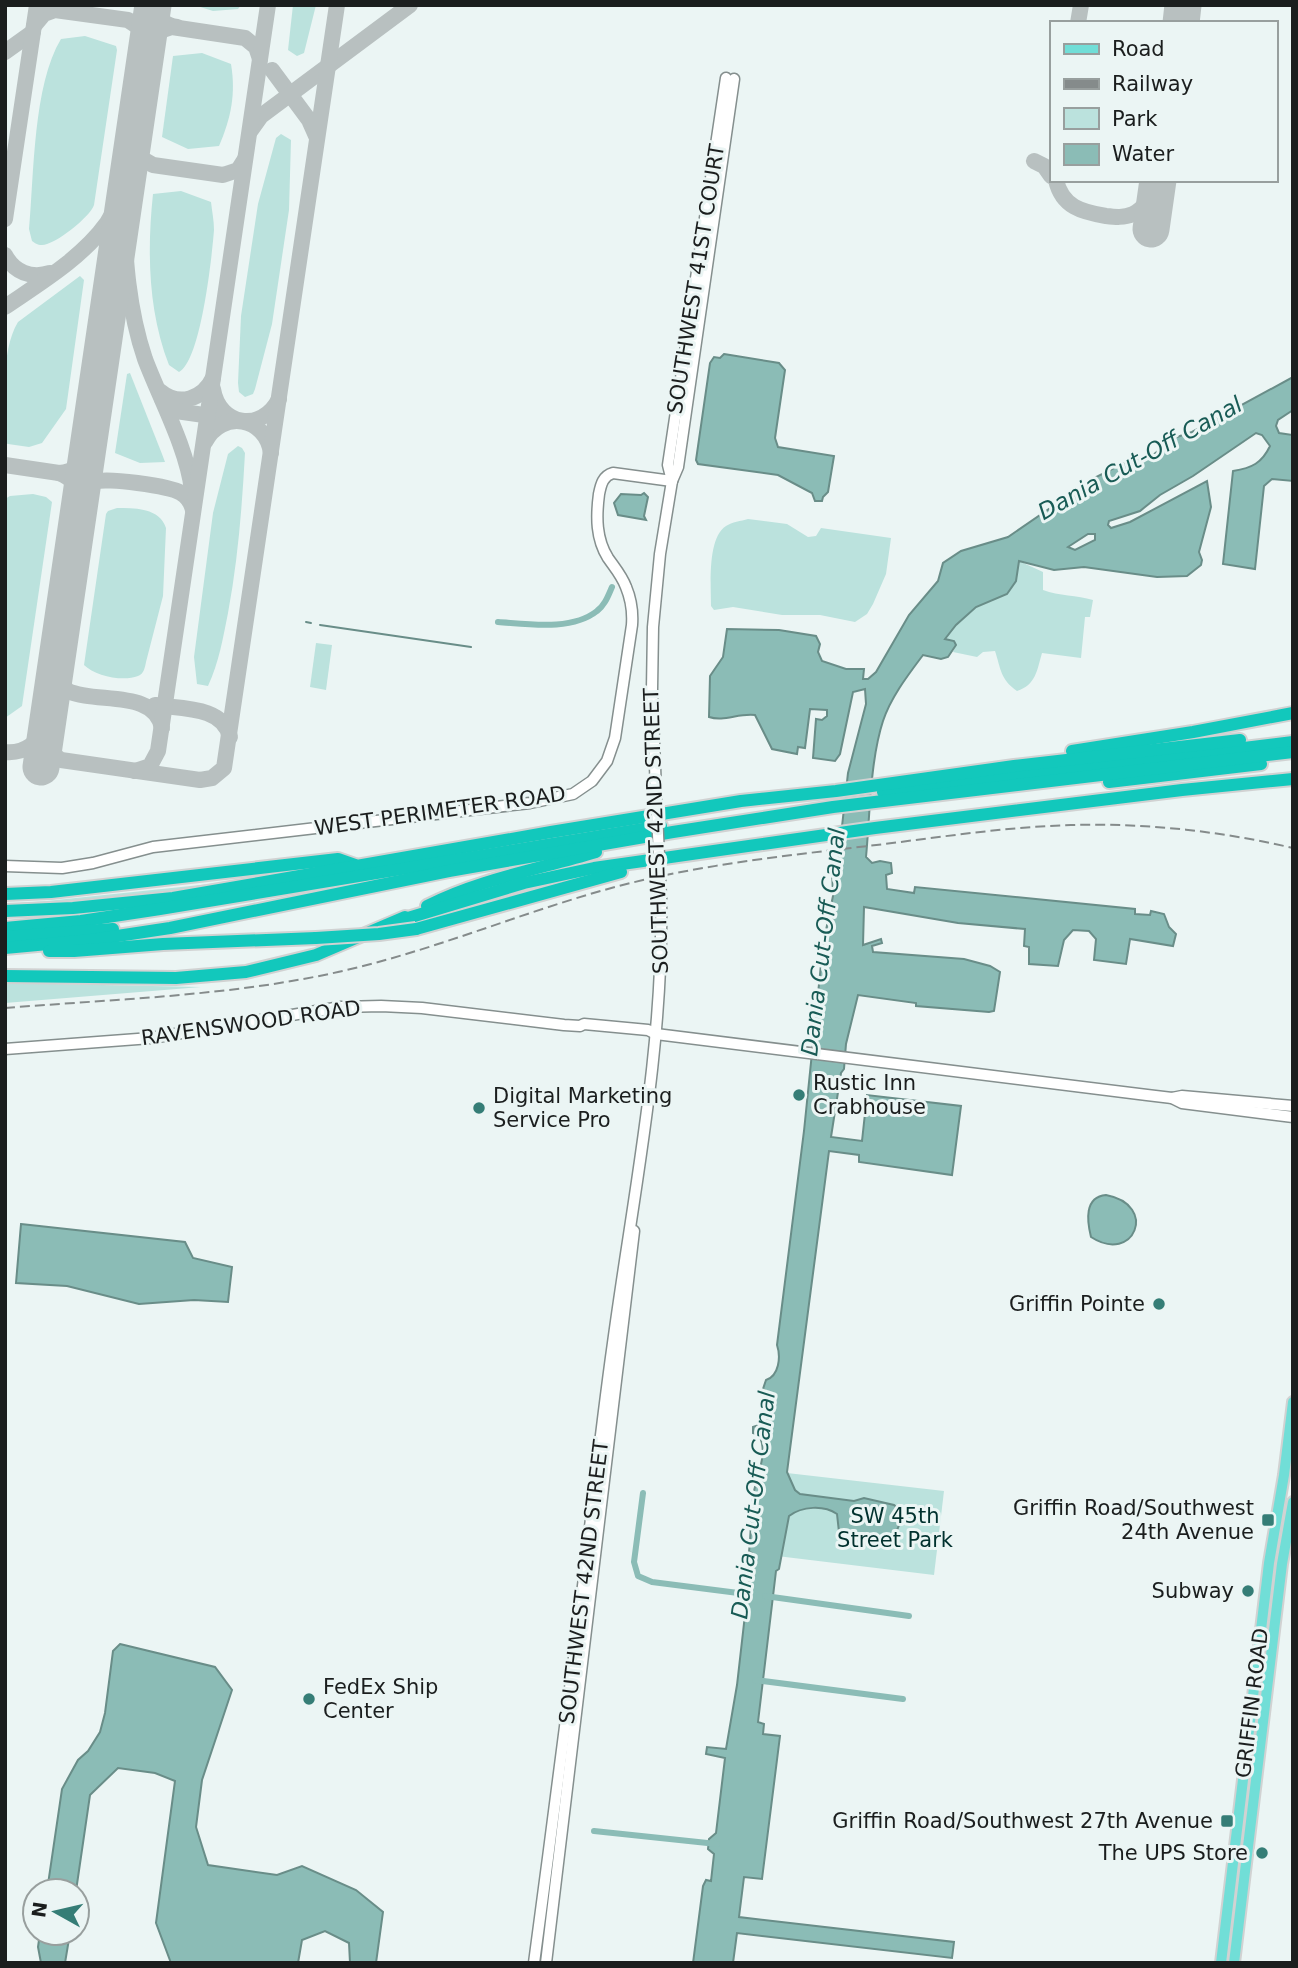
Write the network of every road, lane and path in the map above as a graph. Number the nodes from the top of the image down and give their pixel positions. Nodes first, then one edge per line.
1 (730, 78) dead end
2 (672, 481) junction
3 (653, 626) joint
4 (1293, 713) edge
5 (1293, 735) edge
6 (1293, 742) edge
7 (1293, 752) edge
8 (1293, 760) edge
9 (1014, 766) junction
10 (1293, 779) edge
11 (879, 796) junction
12 (834, 802) junction
13 (620, 845) junction
14 (680, 857) junction
15 (5, 866) edge
16 (359, 866) junction
17 (5, 892) edge
18 (160, 909) junction
19 (5, 911) edge
20 (5, 919) edge
21 (211, 919) junction
22 (398, 921) junction
23 (5, 928) edge
24 (5, 936) edge
25 (5, 948) edge
26 (49, 951) junction
27 (5, 956) edge
28 (5, 976) edge
29 (656, 1034) junction
30 (5, 1049) edge
31 (1172, 1098) junction
32 (1293, 1106) edge
33 (1293, 1117) edge
34 (635, 1202) junction
35 (1293, 1402) edge
36 (597, 1469) junction
37 (604, 1484) junction
38 (1293, 1502) edge
39 (573, 1662) junction
40 (580, 1680) junction
41 (1245, 1760) junction
42 (1243, 1779) junction
43 (1256, 1784) junction
44 (1253, 1804) junction
45 (534, 1963) edge
46 (546, 1963) edge
47 (1222, 1963) edge
48 (1234, 1963) edge

1 - 2 street, SOUTHWEST 41ST COURT
2 - 3 street, SOUTHWEST 41ST COURT
2 - 15 street, WEST PERIMETER ROAD
3 - 29 street, SOUTHWEST 42ND STREET, bridge
4 - 9 highway
5 - 9 highway
6 - 11 highway
7 - 11 highway
8 - 11 highway
9 - 11 highway
10 - 14 highway
11 - 12 highway
11 - 12 highway
12 - 13 highway
12 - 16 highway
12 - 18 highway
12 - 21 highway
13 - 22 highway
13 - 26 highway
14 - 22 highway
14 - 26 highway, bridge
16 - 17 highway
16 - 19 highway
18 - 20 highway
18 - 23 highway
21 - 24 highway
21 - 25 highway
22 - 28 highway
26 - 27 highway
29 - 30 street, RAVENSWOOD ROAD
29 - 31 street, RAVENSWOOD ROAD
29 - 34 street, SOUTHWEST 42ND STREET
31 - 32 street, RAVENSWOOD ROAD
31 - 33 street, RAVENSWOOD ROAD
34 - 36 street, SOUTHWEST 42ND STREET
34 - 37 street, SOUTHWEST 42ND STREET
35 - 41 main road, GRIFFIN ROAD
36 - 37 street
36 - 39 street, SOUTHWEST 42ND STREET
37 - 40 street, SOUTHWEST 42ND STREET
38 - 43 main road, GRIFFIN ROAD
39 - 40 street
39 - 45 street, SOUTHWEST 42ND STREET
40 - 46 street, SOUTHWEST 42ND STREET
41 - 42 main road, GRIFFIN ROAD
41 - 43 main road
42 - 44 main road
42 - 47 main road, GRIFFIN ROAD
43 - 44 main road, GRIFFIN ROAD
44 - 48 main road, GRIFFIN ROAD

